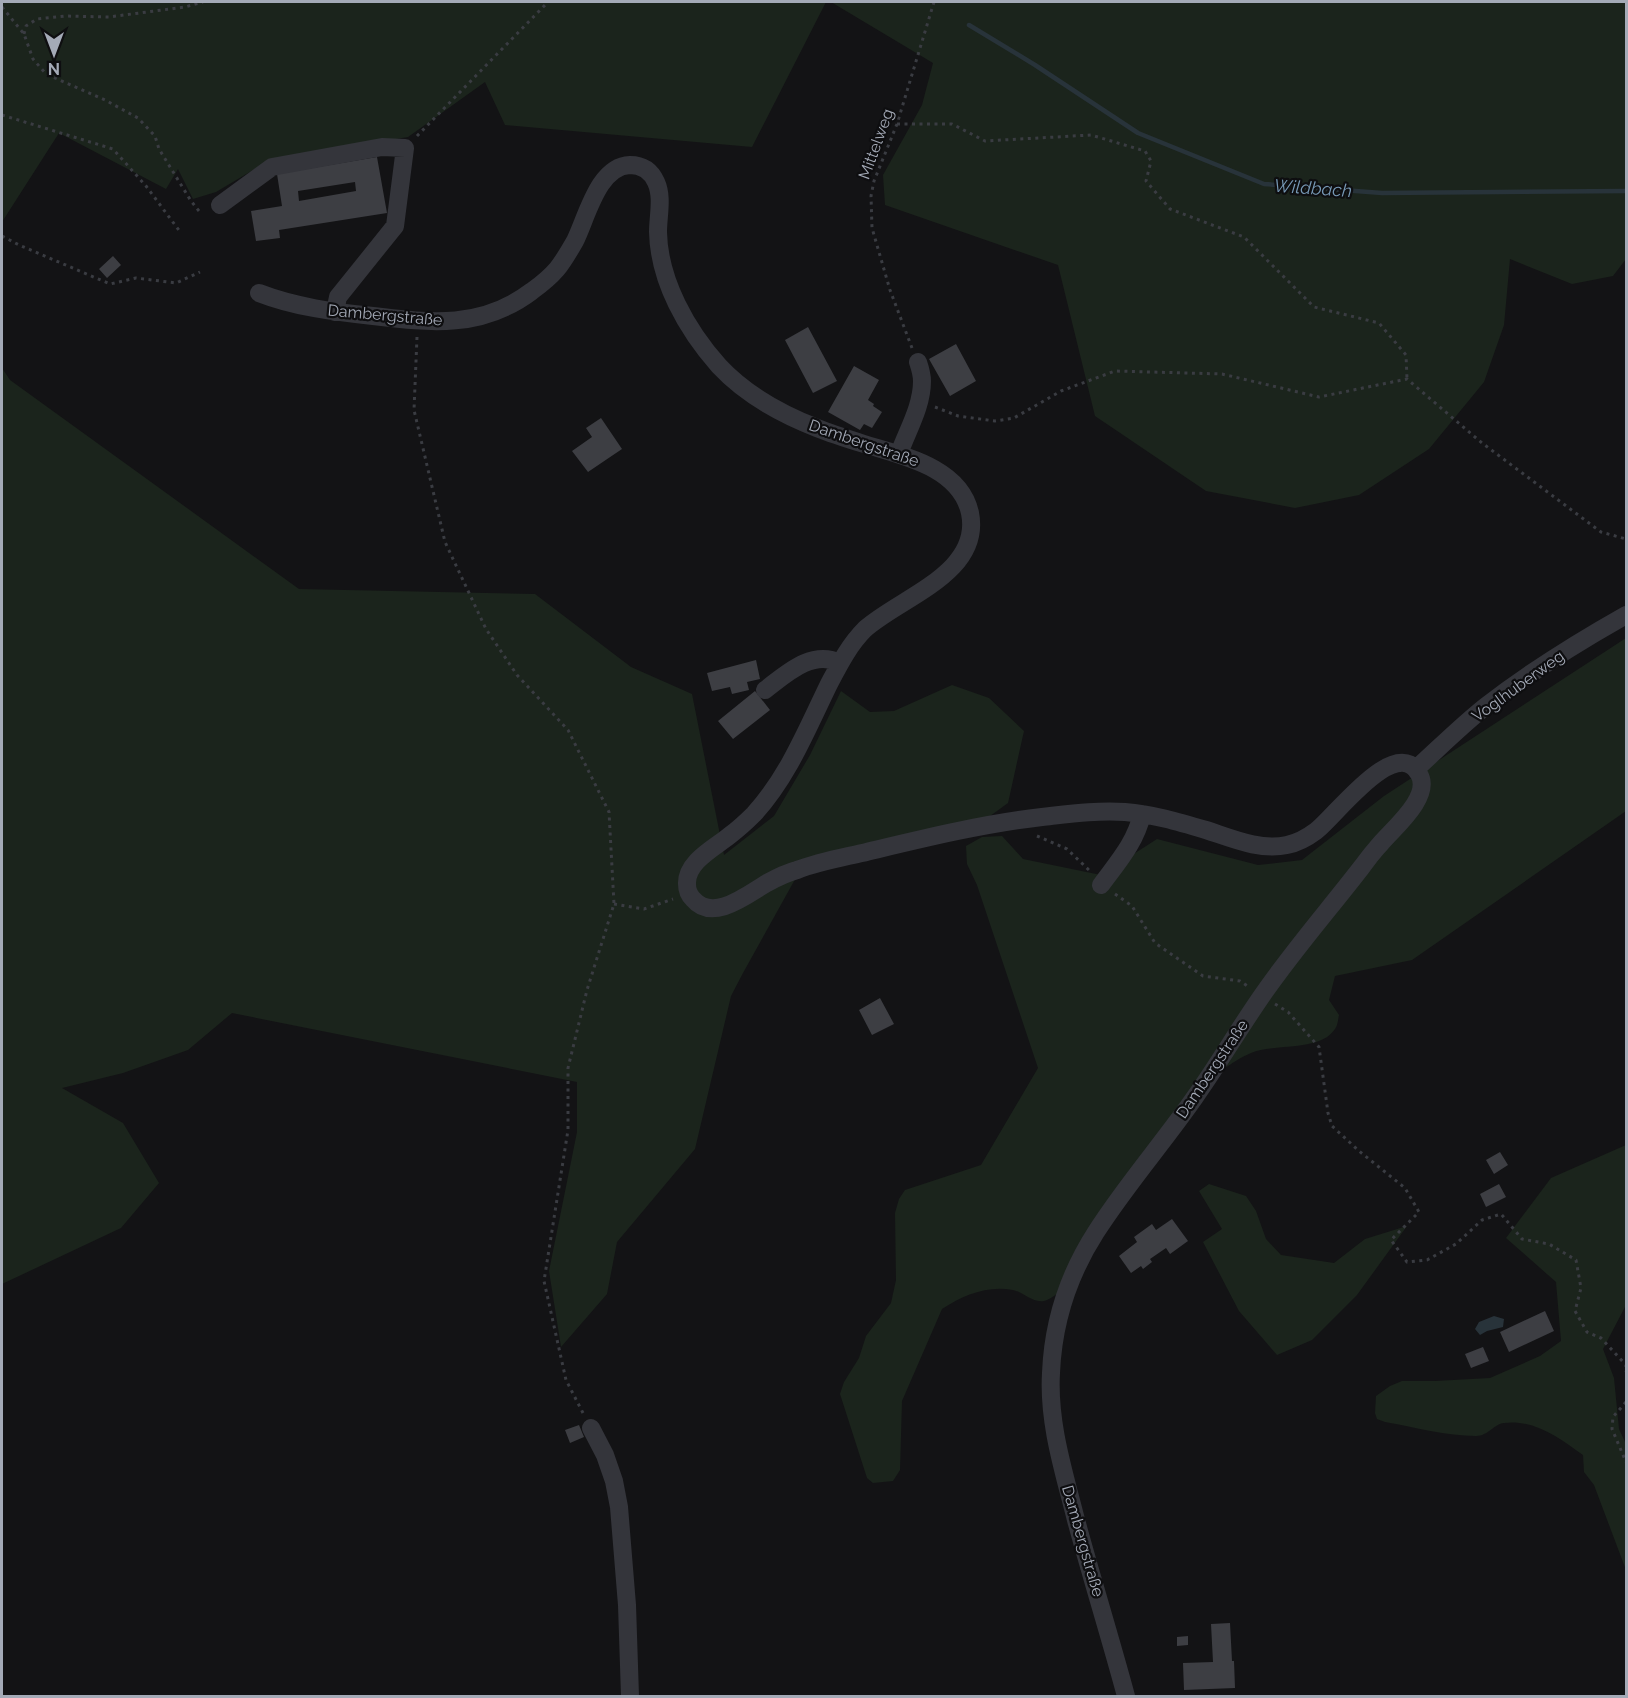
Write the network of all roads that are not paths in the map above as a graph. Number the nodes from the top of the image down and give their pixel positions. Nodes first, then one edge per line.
1 (220, 206) dead end
2 (259, 293) dead end
3 (335, 312) junction
4 (918, 362) road end
5 (899, 454) junction
6 (1626, 615) edge
7 (840, 663) junction
8 (765, 690) dead end
9 (1417, 768) junction
10 (1142, 814) junction
11 (1101, 885) road end
12 (591, 1428) road end
13 (630, 1696) edge
14 (1126, 1696) edge

1 - 3 street
2 - 3 street, Dambergstraße
3 - 5 street, Dambergstraße
4 - 5 street
5 - 7 street, Dambergstraße
6 - 9 street, Voglhuberweg
7 - 8 street
7 - 10 street, Dambergstraße
9 - 10 street
9 - 14 street, Dambergstraße
10 - 11 street
12 - 13 street

